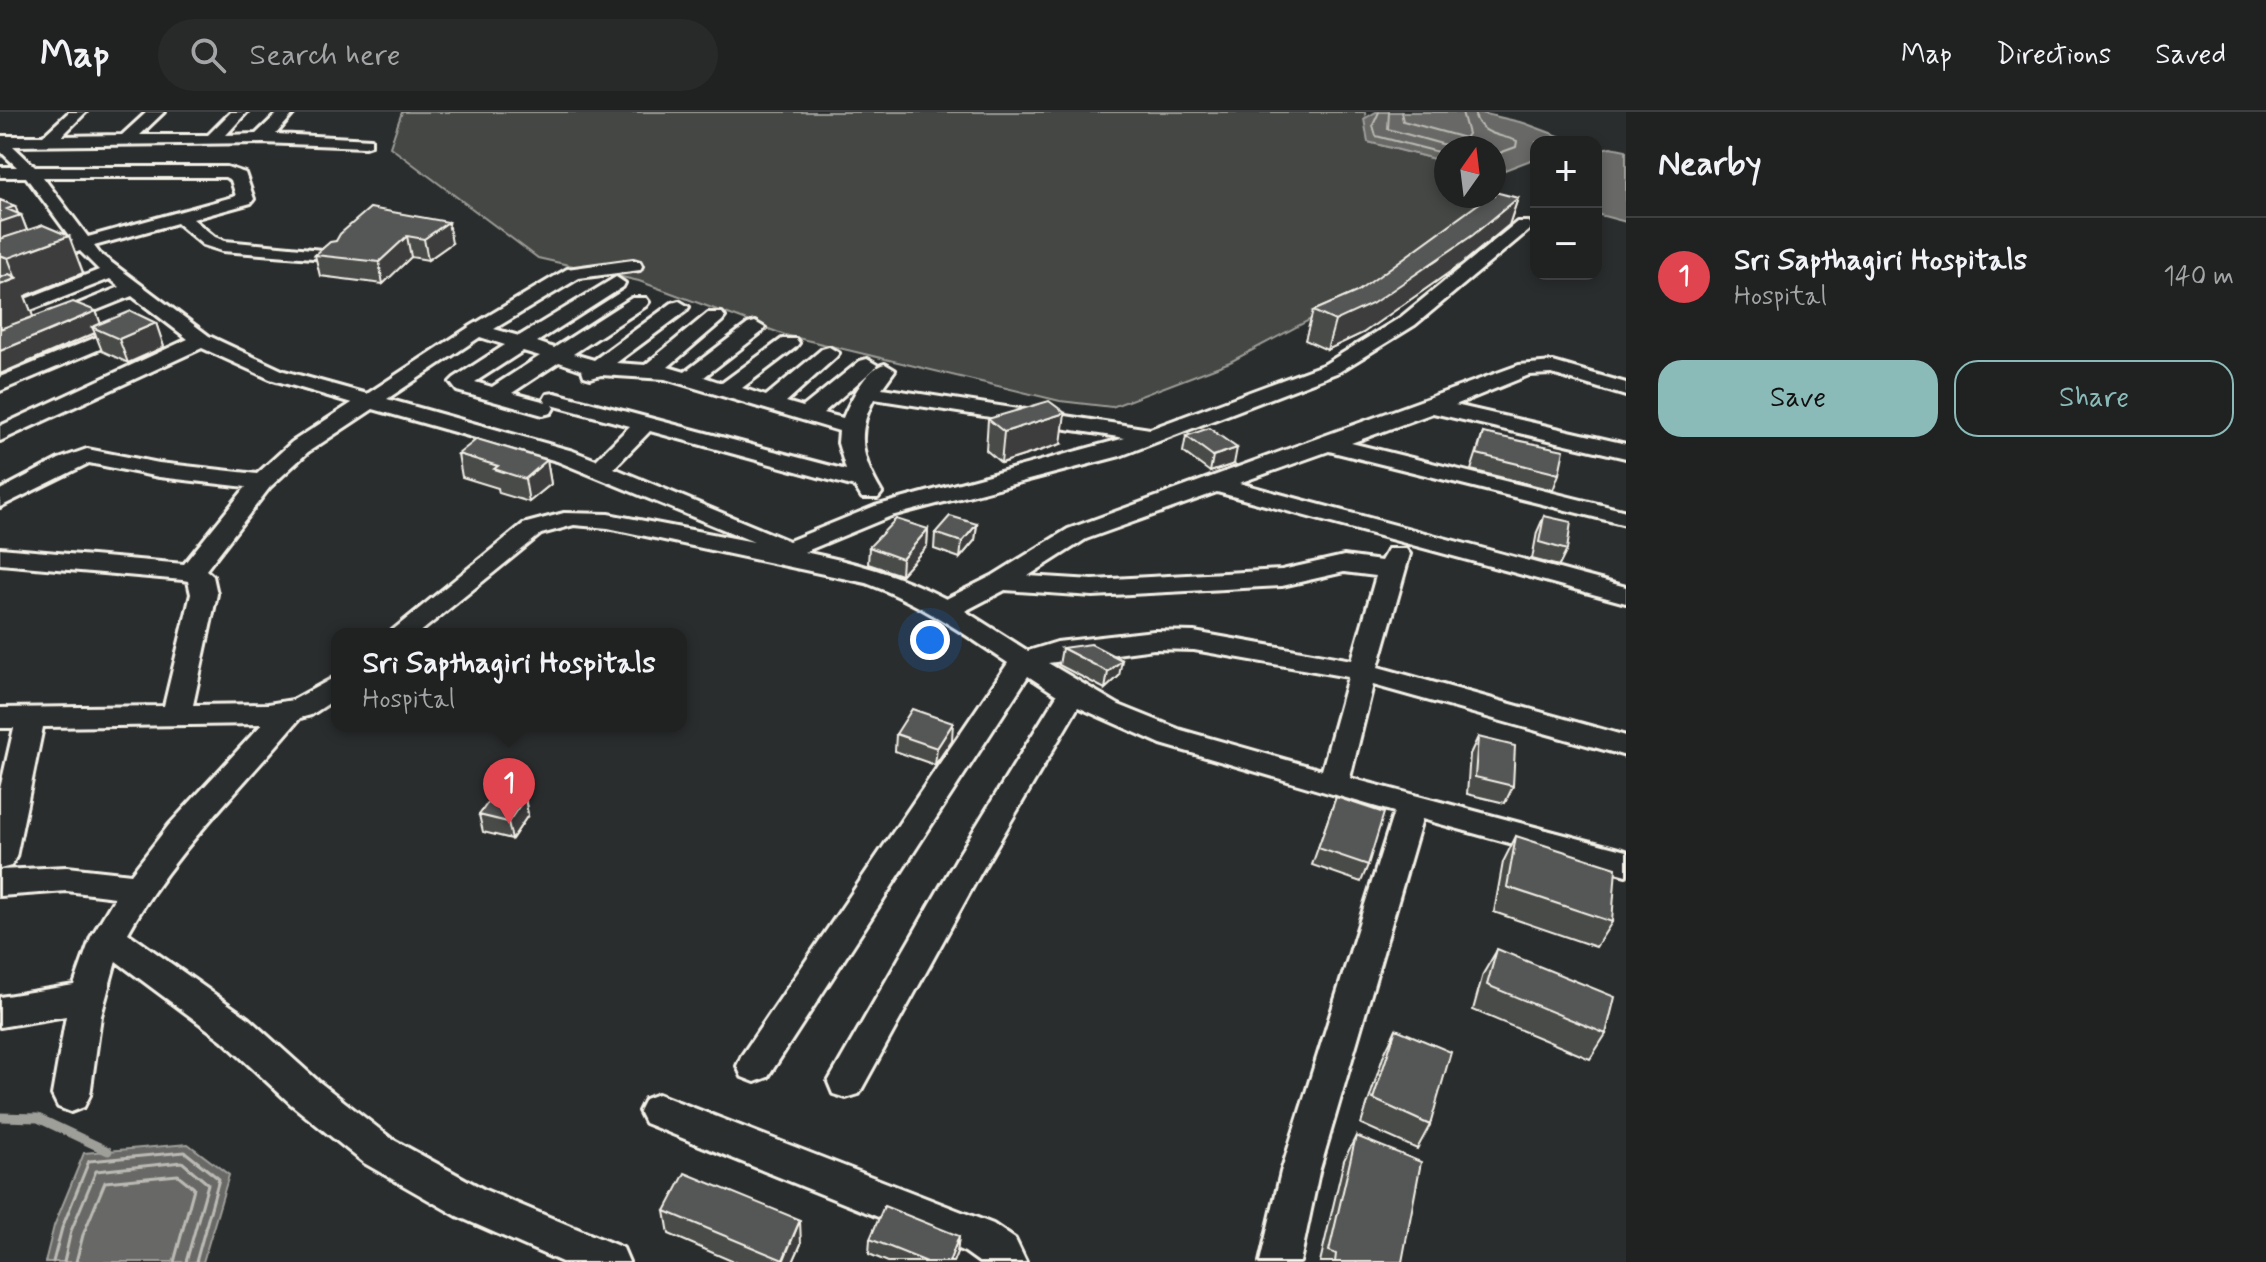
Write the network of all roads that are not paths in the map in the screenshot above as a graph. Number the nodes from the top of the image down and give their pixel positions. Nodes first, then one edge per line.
1 (78, 112) edge
2 (156, 112) edge
3 (239, 112) edge
4 (287, 112) edge
5 (258, 138) junction
6 (213, 139) junction
7 (126, 140) junction
8 (0, 141) edge
9 (47, 141) junction
10 (365, 142) dead end
11 (0, 172) edge
12 (31, 172) junction
13 (227, 172) junction
14 (182, 218) junction
15 (1523, 226) dead end
16 (85, 243) junction
17 (333, 256) edge
18 (633, 266) dead end
19 (109, 273) junction
20 (0, 274) edge
21 (616, 283) dead end
22 (132, 289) junction
23 (639, 302) dead end
24 (679, 307) dead end
25 (165, 314) junction
26 (0, 316) edge
27 (715, 317) dead end
28 (755, 328) dead end
29 (478, 330) junction
30 (202, 340) junction
31 (0, 343) edge
32 (789, 343) dead end
33 (520, 344) junction
34 (829, 353) dead end
35 (556, 355) junction
36 (597, 368) junction
37 (652, 370) junction
38 (688, 379) junction
39 (0, 385) edge
40 (726, 390) junction
41 (1626, 390) edge
42 (868, 392) junction
43 (494, 395) junction
44 (366, 402) junction
45 (771, 403) junction
46 (549, 404) junction
47 (1432, 406) junction
48 (808, 414) junction
49 (644, 425) junction
50 (848, 427) junction
51 (0, 434) edge
52 (1155, 436) junction
53 (504, 437) junction
54 (1328, 444) junction
55 (1626, 451) edge
56 (600, 469) junction
57 (262, 482) junction
58 (863, 482) junction
59 (1215, 484) junction
60 (2, 497) edge
61 (883, 511) junction
62 (1626, 518) edge
63 (1405, 536) junction
64 (790, 549) junction
65 (0, 556) edge
66 (825, 564) junction
67 (1390, 570) junction
68 (191, 572) junction
69 (1001, 582) junction
70 (1626, 595) edge
71 (946, 610) junction
72 (408, 628) edge
73 (1028, 660) junction
74 (1363, 672) junction
75 (331, 689) edge
76 (1073, 692) junction
77 (289, 712) junction
78 (177, 713) junction
79 (0, 718) edge
80 (31, 718) junction
81 (1626, 746) edge
82 (1333, 784) junction
83 (1411, 806) junction
84 (0, 857) edge
85 (1626, 863) edge
86 (0, 883) edge
87 (137, 887) junction
88 (108, 937) junction
89 (87, 998) junction
90 (0, 1012) edge
91 (755, 1066) dead end
92 (846, 1082) dead end
93 (71, 1095) dead end
94 (658, 1111) dead end
95 (609, 1262) edge
96 (1006, 1262) edge
97 (1280, 1262) edge

1 - 9 street
2 - 7 street
3 - 6 street
4 - 5 street
5 - 6 street
5 - 10 street
5 - 13 street
6 - 7 street
7 - 9 street
8 - 9 street
8 - 12 street
11 - 12 street
12 - 13 street
12 - 16 street
13 - 14 street
14 - 16 street
14 - 17 street
15 - 52 street
16 - 19 street
16 - 20 street
18 - 29 street
19 - 22 street
19 - 26 street
21 - 33 street
22 - 25 street
22 - 31 street
23 - 35 street
24 - 36 street
25 - 30 street
25 - 39 street
27 - 37 street
28 - 38 street
29 - 33 street
29 - 44 street
30 - 44 street
30 - 51 street
32 - 40 street
33 - 35 street
33 - 43 street
34 - 45 street
35 - 36 street
35 - 43 street
36 - 37 street
36 - 46 street
37 - 38 street
38 - 40 street
40 - 45 street
41 - 47 street
42 - 48 street
42 - 50 street
42 - 52 street
43 - 46 street
44 - 53 street
44 - 57 street
45 - 48 street
46 - 49 street
46 - 53 street
47 - 54 street
47 - 55 street
48 - 50 street
49 - 56 street
49 - 58 street
50 - 58 street
52 - 61 street
53 - 56 street
54 - 59 street
54 - 62 street
56 - 64 street
57 - 60 street
57 - 68 street
58 - 61 street
59 - 63 street
59 - 69 street
61 - 64 street
63 - 67 street
63 - 70 street
64 - 66 street
65 - 68 street
66 - 71 street
66 - 72 street
67 - 69 street
67 - 74 street
68 - 78 street
69 - 71 street
71 - 73 street
73 - 74 street
73 - 76 street
73 - 91 street
74 - 81 street
74 - 82 street
75 - 77 street
76 - 82 street
76 - 92 street
77 - 78 street
77 - 87 street
78 - 80 street
79 - 80 street
80 - 84 street
82 - 83 street
83 - 85 street
83 - 97 street
86 - 87 street
87 - 88 street
88 - 89 street
88 - 95 street
89 - 90 street
89 - 93 street
94 - 96 street

